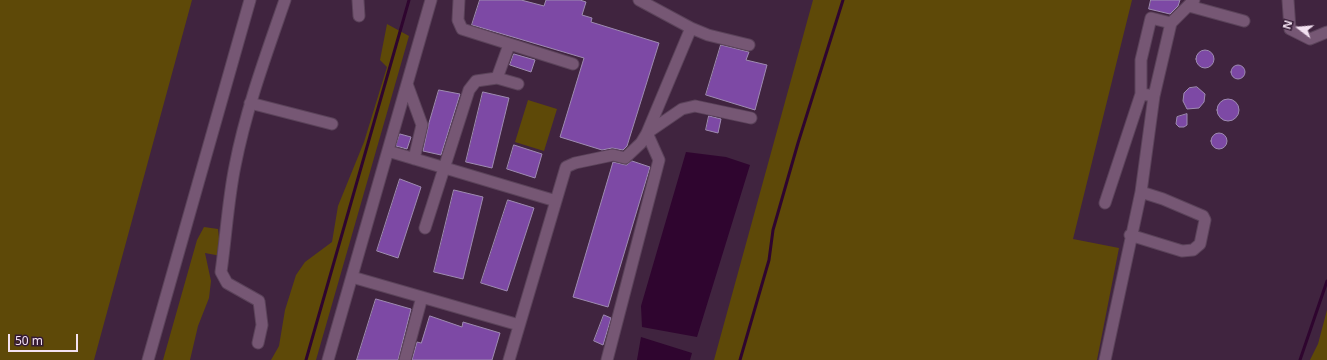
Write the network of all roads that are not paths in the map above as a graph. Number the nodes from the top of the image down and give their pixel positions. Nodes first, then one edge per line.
1 (250, 0) edge
2 (286, 0) edge
3 (358, 0) edge
4 (431, 0) edge
5 (459, 0) edge
6 (639, 0) edge
7 (1288, 0) edge
8 (1192, 3) edge
9 (359, 16) dead end
10 (1244, 21) dead end
11 (1171, 23) junction
12 (691, 28) junction
13 (1327, 32) edge
14 (509, 45) junction
15 (749, 45) dead end
16 (573, 64) dead end
17 (497, 78) junction
18 (407, 84) junction
19 (518, 84) dead end
20 (1141, 94) junction
21 (1154, 96) junction
22 (250, 103) junction
23 (751, 118) dead end
24 (332, 124) dead end
25 (647, 133) junction
26 (388, 151) junction
27 (414, 159) junction
28 (445, 168) junction
29 (1141, 192) junction
30 (556, 201) junction
31 (1106, 203) dead end
32 (425, 228) dead end
33 (1130, 236) junction
34 (352, 277) junction
35 (422, 297) junction
36 (519, 325) junction
37 (258, 342) dead end
38 (148, 360) edge
39 (328, 360) edge
40 (404, 360) edge
41 (509, 360) edge
42 (607, 360) edge
43 (1105, 360) edge

1 - 38 lane
2 - 22 lane
3 - 9 lane
4 - 18 lane
5 - 14 lane
6 - 12 lane
7 - 13 lane
8 - 10 lane
8 - 11 lane
11 - 20 lane
11 - 21 lane
12 - 15 lane
12 - 25 lane
14 - 16 lane
14 - 17 lane
17 - 19 lane
17 - 28 lane
18 - 26 lane
18 - 27 lane
20 - 21 lane
20 - 31 lane
21 - 29 lane
22 - 24 lane
22 - 37 lane
23 - 25 lane
25 - 30 lane
25 - 42 lane
26 - 27 lane
26 - 34 lane
27 - 28 lane
28 - 30 lane
28 - 32 lane
29 - 33 lane
29 - 33 lane
30 - 36 lane
33 - 43 lane
34 - 35 lane
34 - 39 lane
35 - 36 lane
35 - 40 lane
36 - 41 lane

